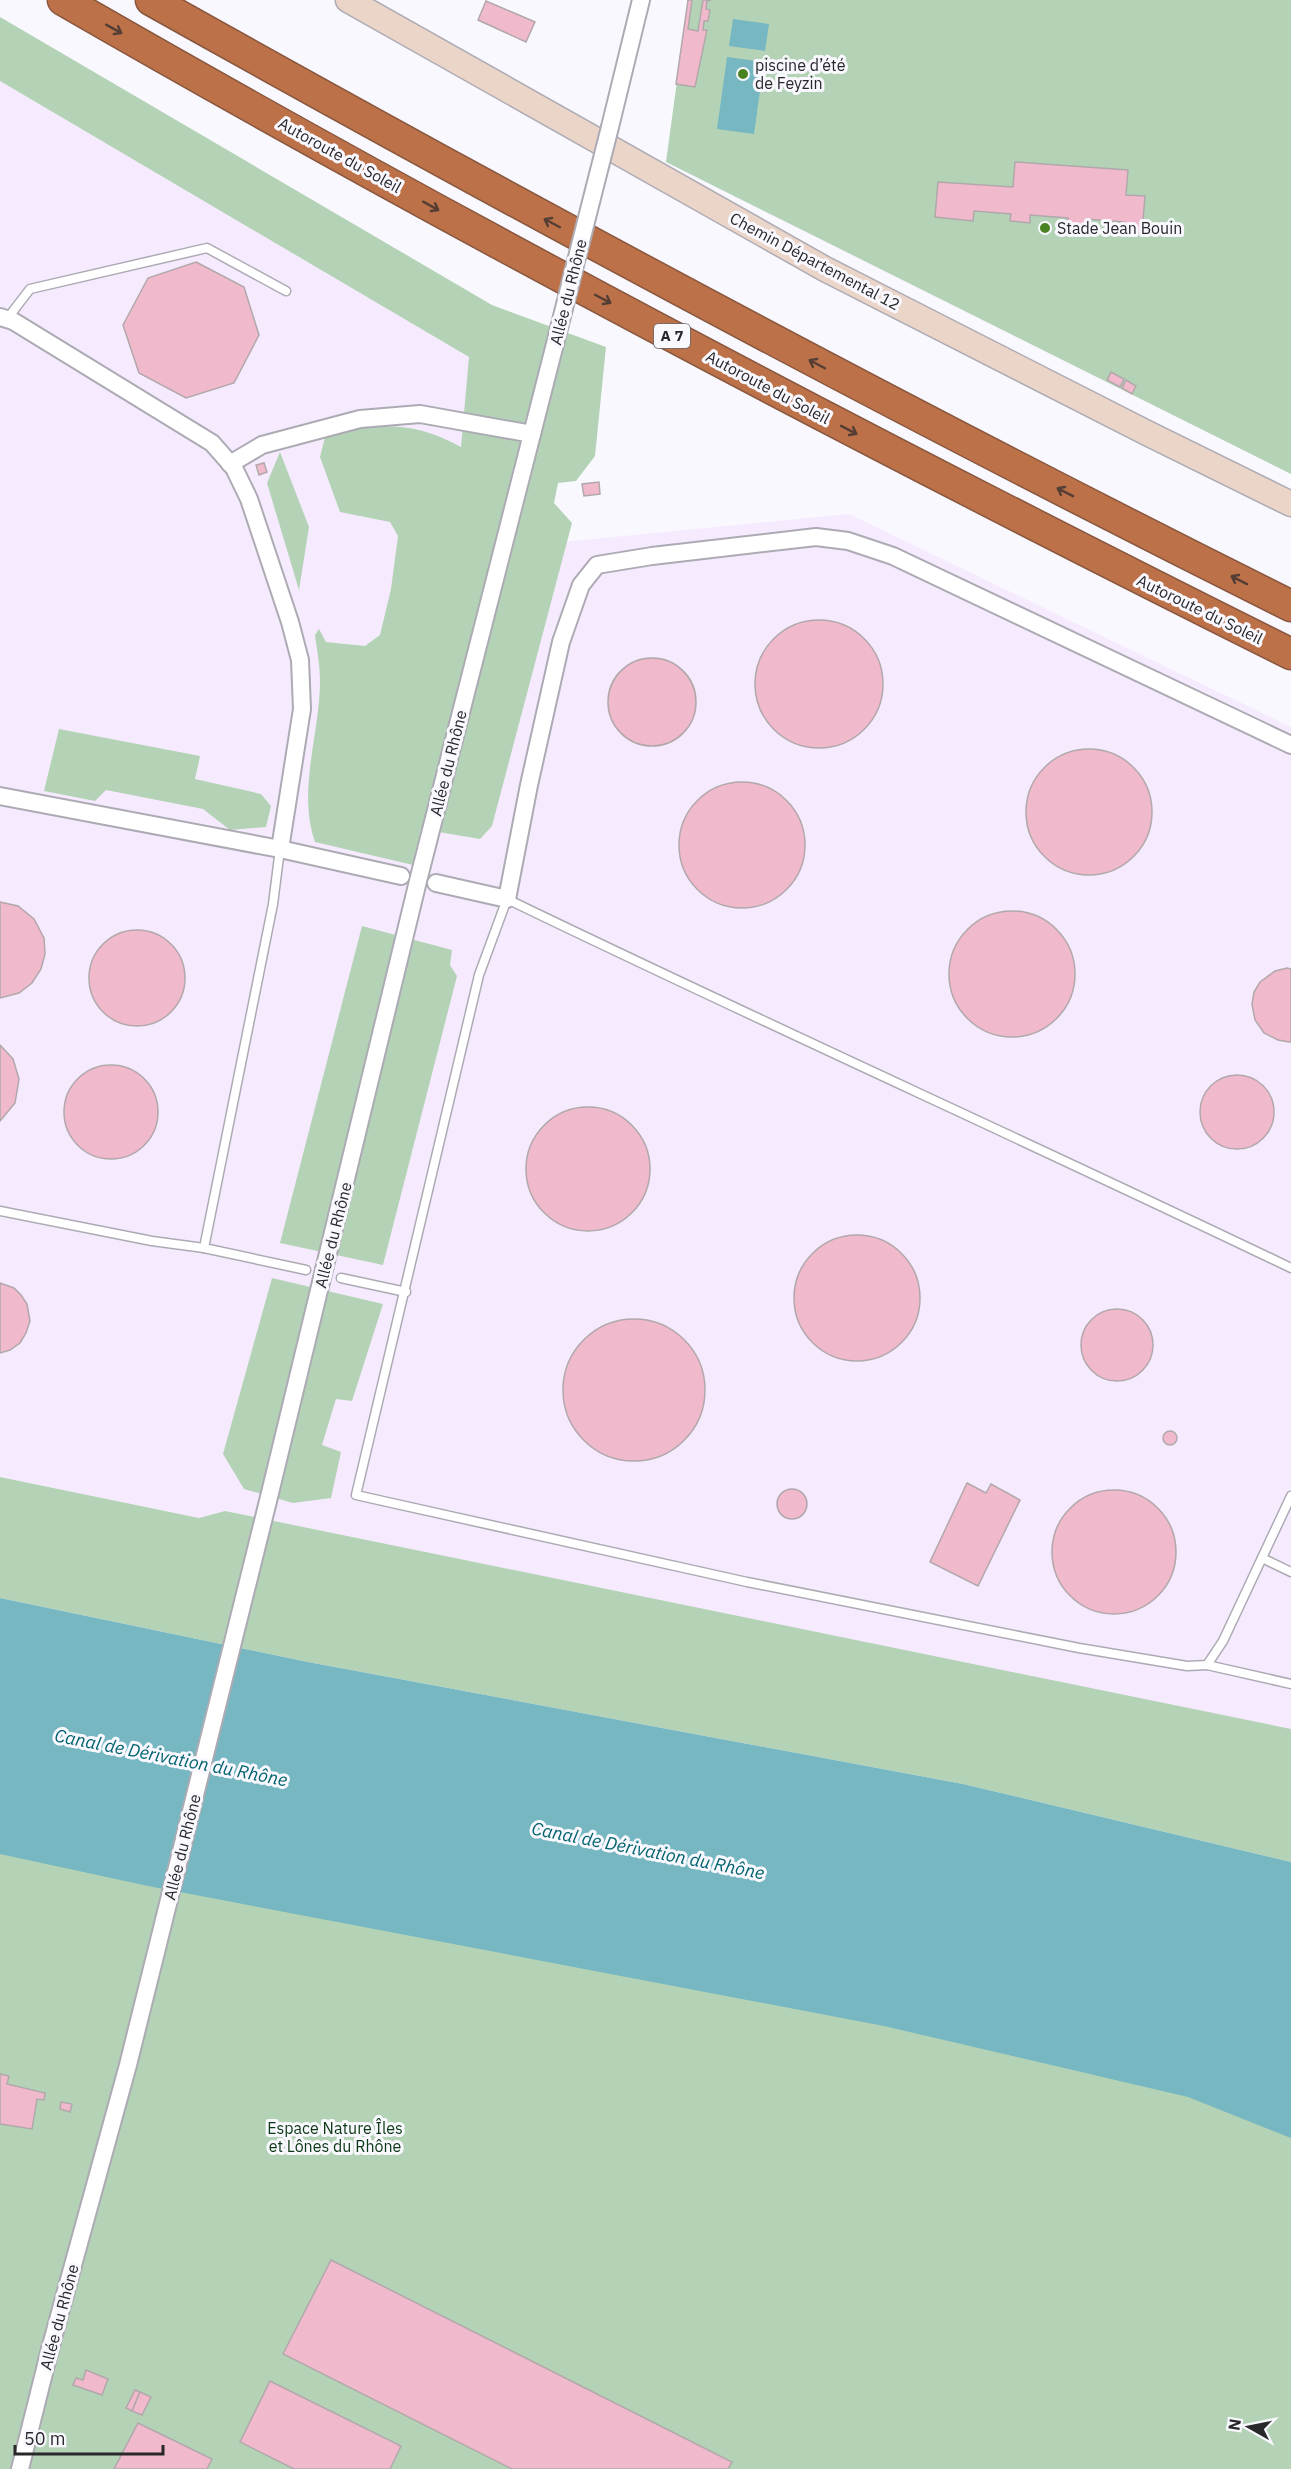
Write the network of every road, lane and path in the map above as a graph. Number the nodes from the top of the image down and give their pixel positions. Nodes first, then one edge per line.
1 (63, 0) edge
2 (151, 0) edge
3 (348, 0) edge
4 (641, 0) edge
5 (286, 291) dead end
6 (4, 318) edge
7 (532, 434) junction
8 (230, 464) junction
9 (1291, 504) edge
10 (1291, 606) edge
11 (1291, 654) edge
12 (1291, 745) edge
13 (0, 796) edge
14 (280, 849) junction
15 (401, 876) dead end
16 (436, 883) dead end
17 (507, 899) junction
18 (0, 1211) edge
19 (204, 1248) junction
20 (1291, 1268) edge
21 (306, 1270) dead end
22 (341, 1278) dead end
23 (406, 1292) junction
24 (1291, 1496) edge
25 (1262, 1558) junction
26 (1291, 1572) edge
27 (1207, 1665) junction
28 (1291, 1684) edge
29 (20, 2469) edge

1 -> 11 highway, Autoroute du Soleil / A 7
10 -> 2 highway, A 7
3 - 9 main road, Chemin Départemental 12
4 - 7 street, Allée du Rhône, bridge
5 - 6 lane
6 - 8 street
7 - 8 street
7 - 29 street, Allée du Rhône
8 - 14 street
12 - 17 street
13 - 14 street
14 - 15 street
14 - 19 lane
16 - 17 street
17 - 20 lane
17 - 23 lane
18 - 19 lane
19 - 21 lane
22 - 23 lane
23 - 27 lane
24 - 25 lane
25 - 26 lane
25 - 27 lane
27 - 28 lane

